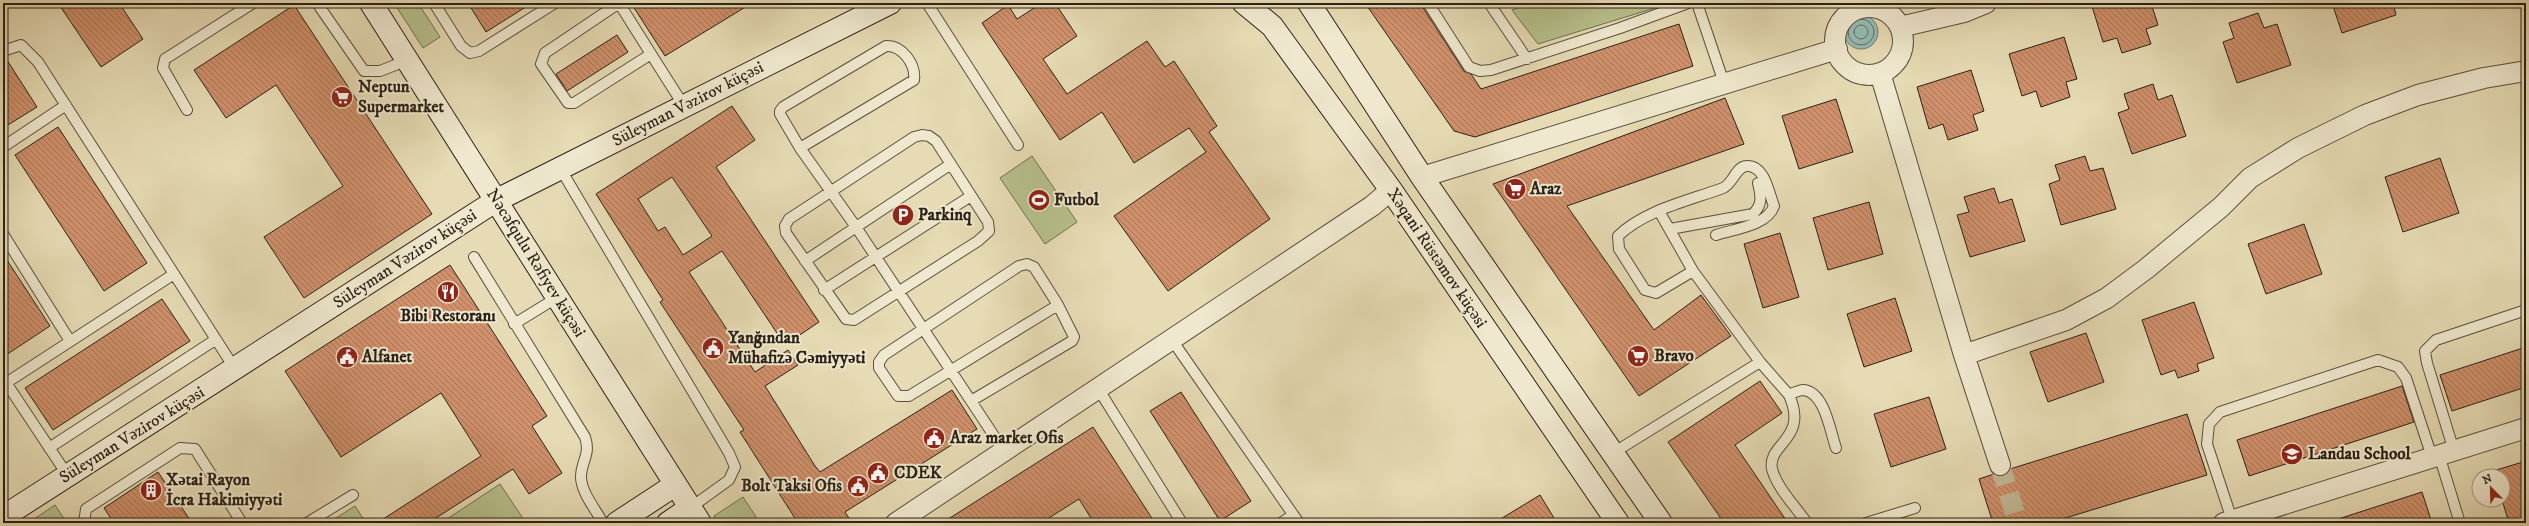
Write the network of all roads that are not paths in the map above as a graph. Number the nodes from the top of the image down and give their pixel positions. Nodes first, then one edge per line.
1 (253, 3) edge
2 (317, 3) edge
3 (371, 3) edge
4 (434, 3) edge
5 (555, 3) edge
6 (620, 3) edge
7 (927, 3) edge
8 (1244, 3) edge
9 (1309, 3) edge
10 (1428, 3) edge
11 (1489, 3) edge
12 (1688, 3) edge
13 (1697, 3) edge
14 (1986, 3) edge
15 (878, 5) edge
16 (1856, 6) edge
17 (1900, 27) junction
18 (1836, 49) junction
19 (3, 51) edge
20 (651, 54) junction
21 (1527, 59) junction
22 (408, 60) junction
23 (2526, 71) edge
24 (1880, 73) junction
25 (1724, 83) junction
26 (66, 105) junction
27 (684, 106) junction
28 (187, 110) dead end
29 (1018, 145) dead end
30 (3, 147) edge
31 (800, 148) junction
32 (951, 164) junction
33 (560, 168) junction
34 (1422, 176) junction
35 (1758, 183) dead end
36 (1391, 190) junction
37 (830, 192) junction
38 (971, 196) junction
39 (497, 200) junction
40 (1659, 211) junction
41 (856, 227) junction
42 (1670, 229) junction
43 (3, 234) edge
44 (1716, 235) dead end
45 (474, 257) dead end
46 (876, 258) junction
47 (805, 261) junction
48 (1693, 270) junction
49 (174, 274) junction
50 (824, 290) junction
51 (899, 292) junction
52 (558, 297) junction
53 (1058, 305) junction
54 (2526, 310) edge
55 (514, 324) junction
56 (924, 330) junction
57 (215, 340) junction
58 (1172, 340) junction
59 (70, 341) junction
60 (1964, 355) junction
61 (1760, 362) junction
62 (235, 369) junction
63 (950, 369) junction
64 (4, 380) edge
65 (1099, 390) junction
66 (1789, 394) junction
67 (971, 401) junction
68 (2526, 428) edge
69 (49, 448) junction
70 (1836, 448) dead end
71 (1004, 451) junction
72 (1613, 453) junction
73 (2442, 454) junction
74 (2000, 465) tunnel mouth
75 (68, 476) junction
76 (675, 485) junction
77 (353, 495) dead end
78 (1914, 508) dead end
79 (695, 516) edge
80 (3, 517) edge
81 (1296, 519) edge
82 (2230, 522) edge
83 (84, 523) edge
84 (242, 523) edge
85 (307, 523) edge
86 (603, 523) edge
87 (617, 523) edge
88 (668, 523) edge
89 (896, 523) edge
90 (1182, 523) edge
91 (1281, 523) edge
92 (1618, 523) edge
93 (1661, 523) edge
94 (1807, 523) edge
95 (1866, 523) edge
96 (2460, 523) edge

1 - 28 lane
2 - 22 lane
3 - 22 main road, Nəcəfqulu Rəfiyev küçəsi
4 - 5 lane
6 - 20 lane
6 - 20 lane
7 - 29 lane
8 - 36 main road, Xəqani Rüstəmov küçəsi
9 - 34 main road, Xəqani Rüstəmov küçəsi
10 - 21 lane
11 - 21 lane
12 - 21 lane
13 - 25 lane
14 - 17 street
15 - 27 main road, Süleyman Vəzirov küçəsi
16 - 17 street
16 - 18 street
17 - 24 street
18 - 24 street
18 - 25 street
19 - 26 lane
20 - 27 lane
22 - 39 main road, Nəcəfqulu Rəfiyev küçəsi
23 - 60 street
24 - 60 street
25 - 34 street
26 - 30 lane
26 - 49 lane
27 - 33 main road, Süleyman Vəzirov küçəsi
31 - 31 lane
31 - 37 lane
32 - 37 lane
32 - 38 lane
32 - 41 lane
33 - 39 main road, Süleyman Vəzirov küçəsi
33 - 79 lane
34 - 72 main road, Xəqani Rüstəmov küçəsi
35 - 42 lane
36 - 58 street
36 - 92 main road, Xəqani Rüstəmov küçəsi
37 - 41 lane
37 - 47 lane
38 - 46 lane
38 - 51 lane
39 - 52 main road, Nəcəfqulu Rəfiyev küçəsi
39 - 62 main road, Süleyman Vəzirov küçəsi
40 - 42 lane
40 - 44 lane
40 - 48 lane
41 - 46 lane
41 - 47 lane
42 - 48 lane
43 - 59 lane
45 - 55 lane
46 - 50 lane
46 - 51 lane
47 - 50 lane
48 - 61 lane
49 - 57 lane
49 - 59 lane
50 - 51 lane
51 - 56 lane
52 - 55 lane
52 - 76 main road, Nəcəfqulu Rəfiyev küçəsi
53 - 56 lane
53 - 63 lane
53 - 67 lane
54 - 73 lane
55 - 86 lane
56 - 63 lane
56 - 63 lane
57 - 62 lane
57 - 69 lane
58 - 65 street
58 - 81 lane
59 - 64 lane
60 - 74 street
61 - 66 lane
61 - 72 lane
62 - 75 main road, Süleyman Vəzirov küçəsi
63 - 67 lane
64 - 69 lane
65 - 71 street
65 - 90 lane
66 - 70 lane
66 - 94 lane
67 - 71 lane
68 - 73 street
69 - 75 lane
71 - 89 street
72 - 93 main road, Xəqani Rüstəmov küçəsi
73 - 82 street
73 - 82 lane
73 - 96 lane
75 - 80 main road, Süleyman Vəzirov küçəsi
76 - 79 main road, Nəcəfqulu Rəfiyev küçəsi
76 - 87 main road
77 - 85 lane
78 - 95 lane
79 - 88 main road
81 - 91 lane
83 - 84 lane

